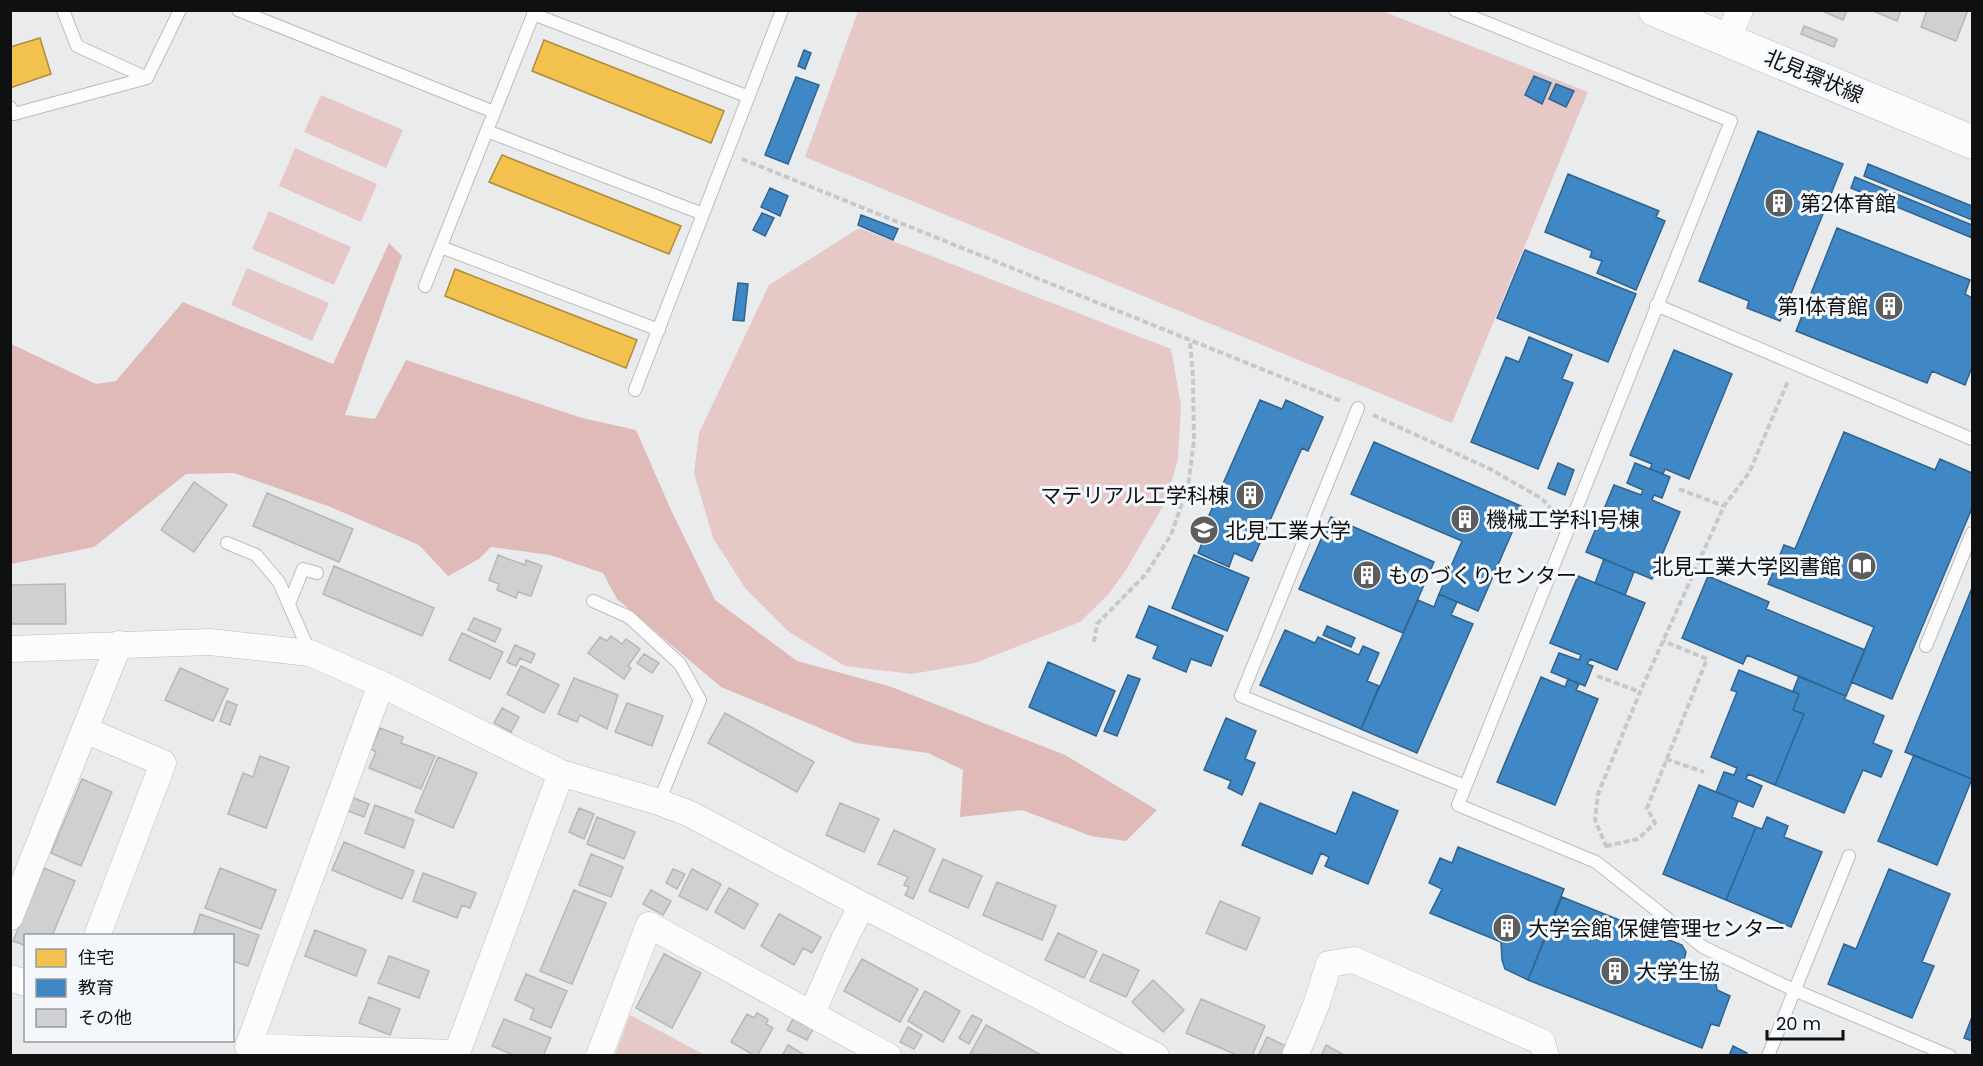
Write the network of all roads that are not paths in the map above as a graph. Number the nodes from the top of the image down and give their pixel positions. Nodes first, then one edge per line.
1 (63, 10) edge
2 (180, 10) edge
3 (238, 10) edge
4 (782, 10) edge
5 (1455, 10) edge
6 (1655, 10) edge
7 (1740, 10) edge
8 (534, 12) edge
9 (1727, 40) junction
10 (147, 78) junction
11 (748, 97) junction
12 (10, 107) edge
13 (494, 112) junction
14 (487, 131) junction
15 (1972, 142) edge
16 (704, 214) junction
17 (441, 247) junction
18 (425, 286) dead end
19 (1656, 305) junction
20 (658, 330) junction
21 (635, 390) dead end
22 (1358, 408) road end
23 (1972, 439) edge
24 (1972, 533) edge
25 (227, 543) dead end
26 (317, 573) dead end
27 (593, 601) dead end
28 (289, 604) junction
29 (119, 644) junction
30 (1926, 646) dead end
31 (10, 649) edge
32 (310, 652) junction
33 (381, 684) junction
34 (86, 730) junction
35 (561, 773) junction
36 (1465, 786) junction
37 (659, 802) junction
38 (1849, 856) dead end
39 (10, 917) edge
40 (853, 922) junction
41 (98, 934) edge
42 (1794, 990) junction
43 (813, 1013) junction
44 (599, 1056) edge
45 (888, 1056) edge
46 (1156, 1056) edge
47 (1295, 1056) edge
48 (1546, 1056) edge
49 (1768, 1056) edge
50 (1950, 1056) edge

1 - 10 lane
2 - 10 lane
3 - 13 lane
4 - 11 lane
5 - 19 lane
6 - 9 main road, 北見環状線
7 - 9 street
8 - 11 lane
8 - 13 lane
9 - 15 main road, 北見環状線
10 - 12 lane
11 - 16 lane
13 - 14 lane
14 - 16 lane
14 - 17 lane
16 - 20 lane
17 - 18 lane
17 - 20 lane
19 - 23 lane
19 - 36 lane
20 - 21 lane
22 - 36 lane
24 - 30 lane
25 - 28 lane
26 - 28 lane
27 - 37 lane
28 - 32 lane
29 - 31 street
29 - 32 street
29 - 34 street
32 - 33 street
33 - 35 street
33 - 35 street
34 - 39 street
34 - 41 street
35 - 37 street
36 - 42 lane
37 - 40 street
38 - 42 lane
40 - 43 street
40 - 46 street
42 - 49 lane
42 - 50 lane
43 - 44 street
43 - 45 street
47 - 48 street

